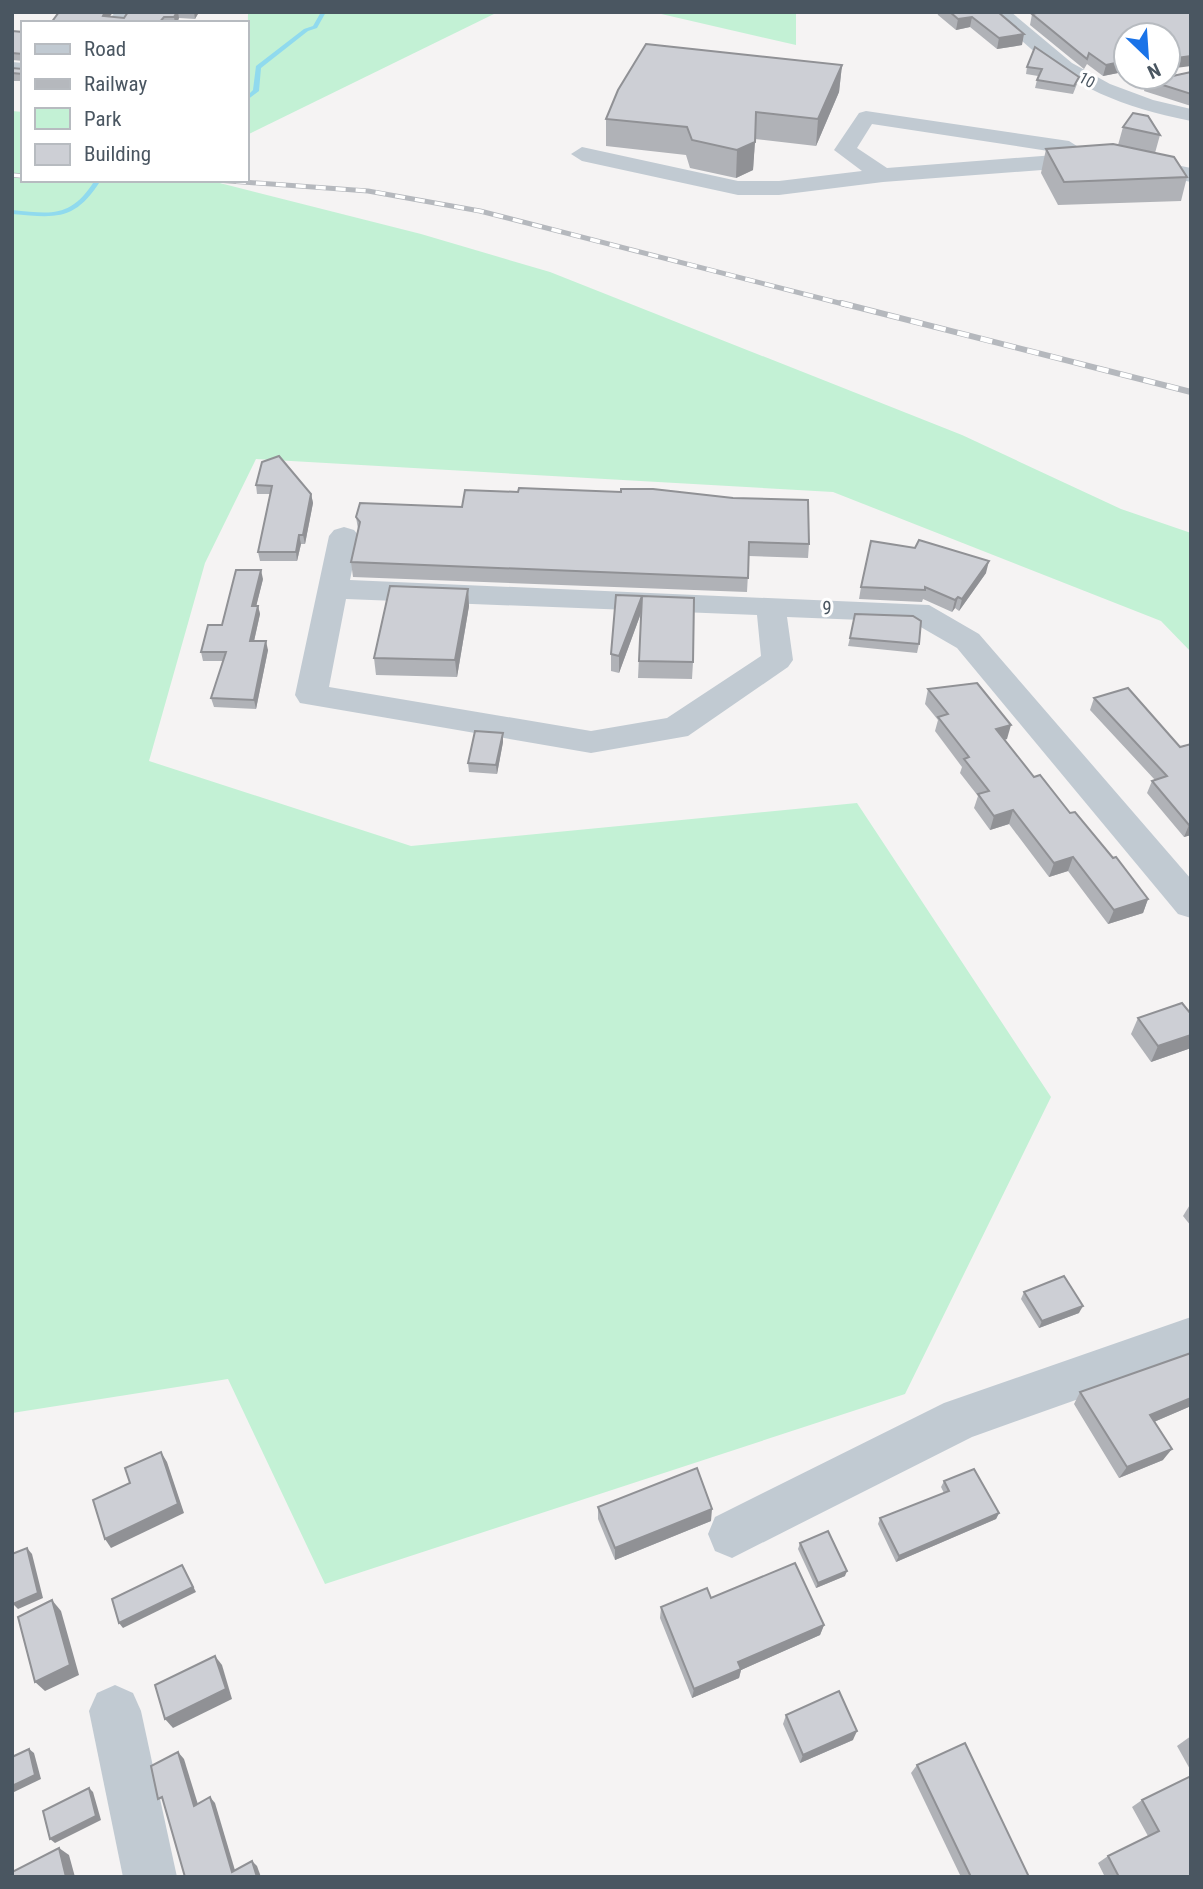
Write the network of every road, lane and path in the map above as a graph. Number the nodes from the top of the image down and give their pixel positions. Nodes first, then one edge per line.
1 (1004, 16) edge
2 (1032, 16) edge
3 (1112, 87) edge
4 (1103, 89) junction
5 (1191, 115) edge
6 (582, 154) dead end
7 (1107, 158) junction
8 (883, 175) junction
9 (1191, 175) edge
10 (344, 536) dead end
11 (334, 589) junction
12 (771, 606) junction
13 (1191, 904) edge
14 (1191, 1338) edge
15 (732, 1534) dead end
16 (115, 1711) dead end
17 (150, 1877) edge

1 - 2 street
1 - 4 street, 10
3 - 4 street
4 - 5 street, 10
6 - 8 street
7 - 8 street
7 - 8 street
7 - 9 street
10 - 11 street
11 - 12 street, 9
11 - 12 street
12 - 13 street, 9
14 - 15 street
16 - 17 street

